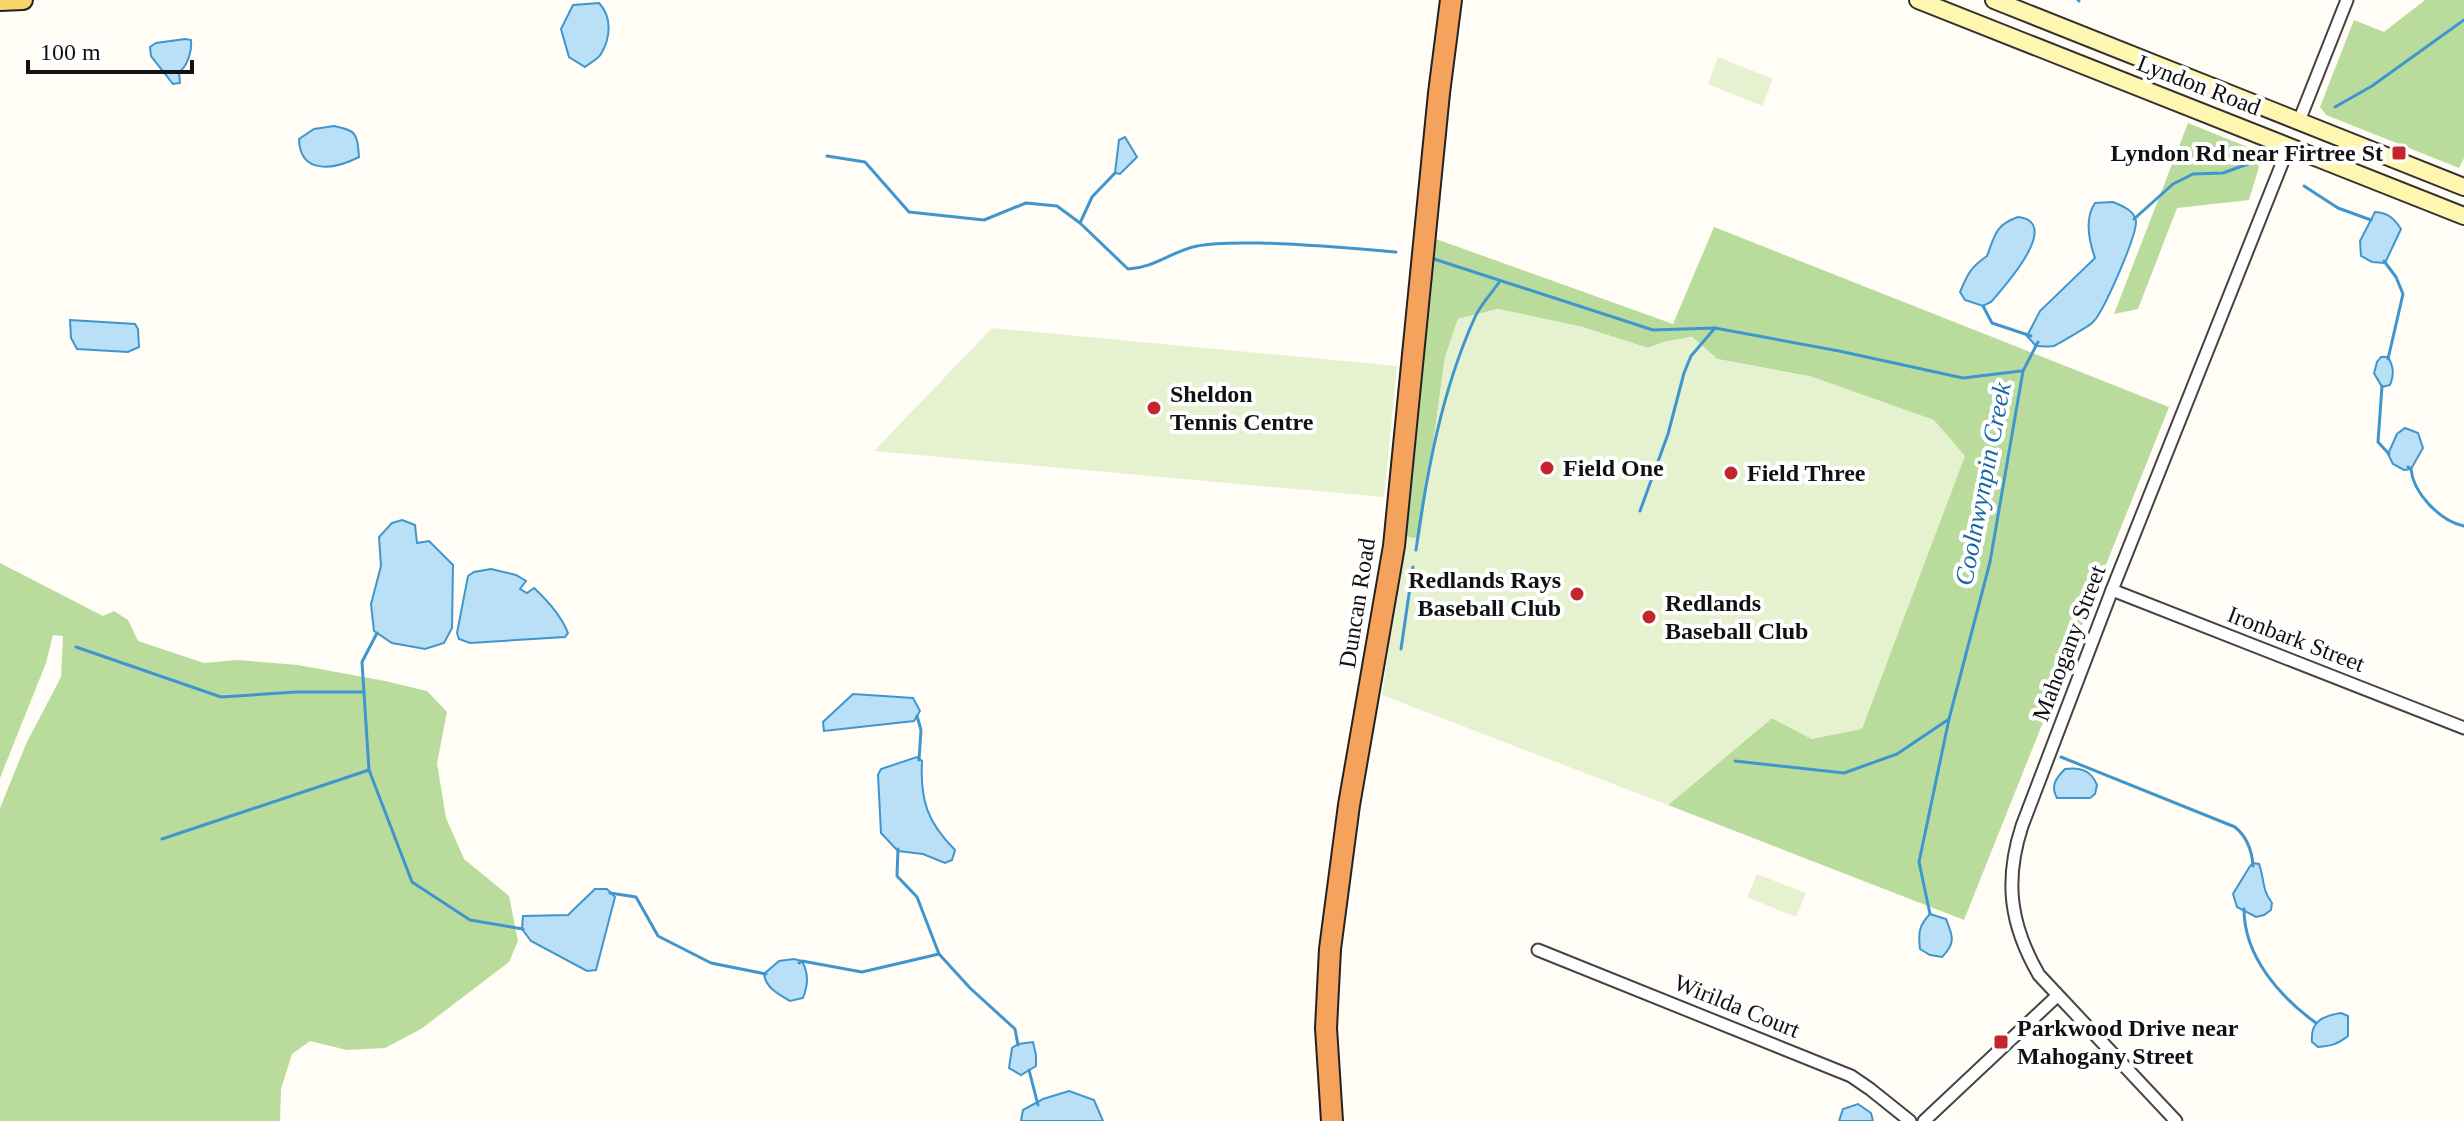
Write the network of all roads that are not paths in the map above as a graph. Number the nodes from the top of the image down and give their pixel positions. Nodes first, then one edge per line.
1 (23, 0) edge
2 (1441, 0) edge
3 (1451, 0) edge
4 (1918, 0) edge
5 (1994, 0) edge
6 (2347, 0) edge
7 (0, 1) edge
8 (1439, 93) junction
9 (2299, 121) junction
10 (2289, 146) junction
11 (2464, 187) edge
12 (2464, 216) edge
13 (2112, 590) junction
14 (2464, 728) edge
15 (1538, 950) dead end
16 (2057, 996) junction
17 (1332, 1121) edge
18 (1910, 1121) edge
19 (1924, 1121) edge
20 (2176, 1121) edge

1 - 7 main road
2 - 8 highway, Duncan Road
3 - 8 highway, Duncan Road
4 - 10 main road, Lyndon Road
5 - 9 main road, Lyndon Road
6 - 9 street
8 - 17 highway, Duncan Road
9 - 10 main road
9 - 11 main road, Lyndon Road
10 - 12 main road, Lyndon Road
10 - 13 street, Mahogany Street
13 - 14 street, Ironbark Street
13 - 16 street, Mahogany Street
15 - 18 street, Wirilda Court
16 - 19 street
16 - 20 street, Mahogany Street

